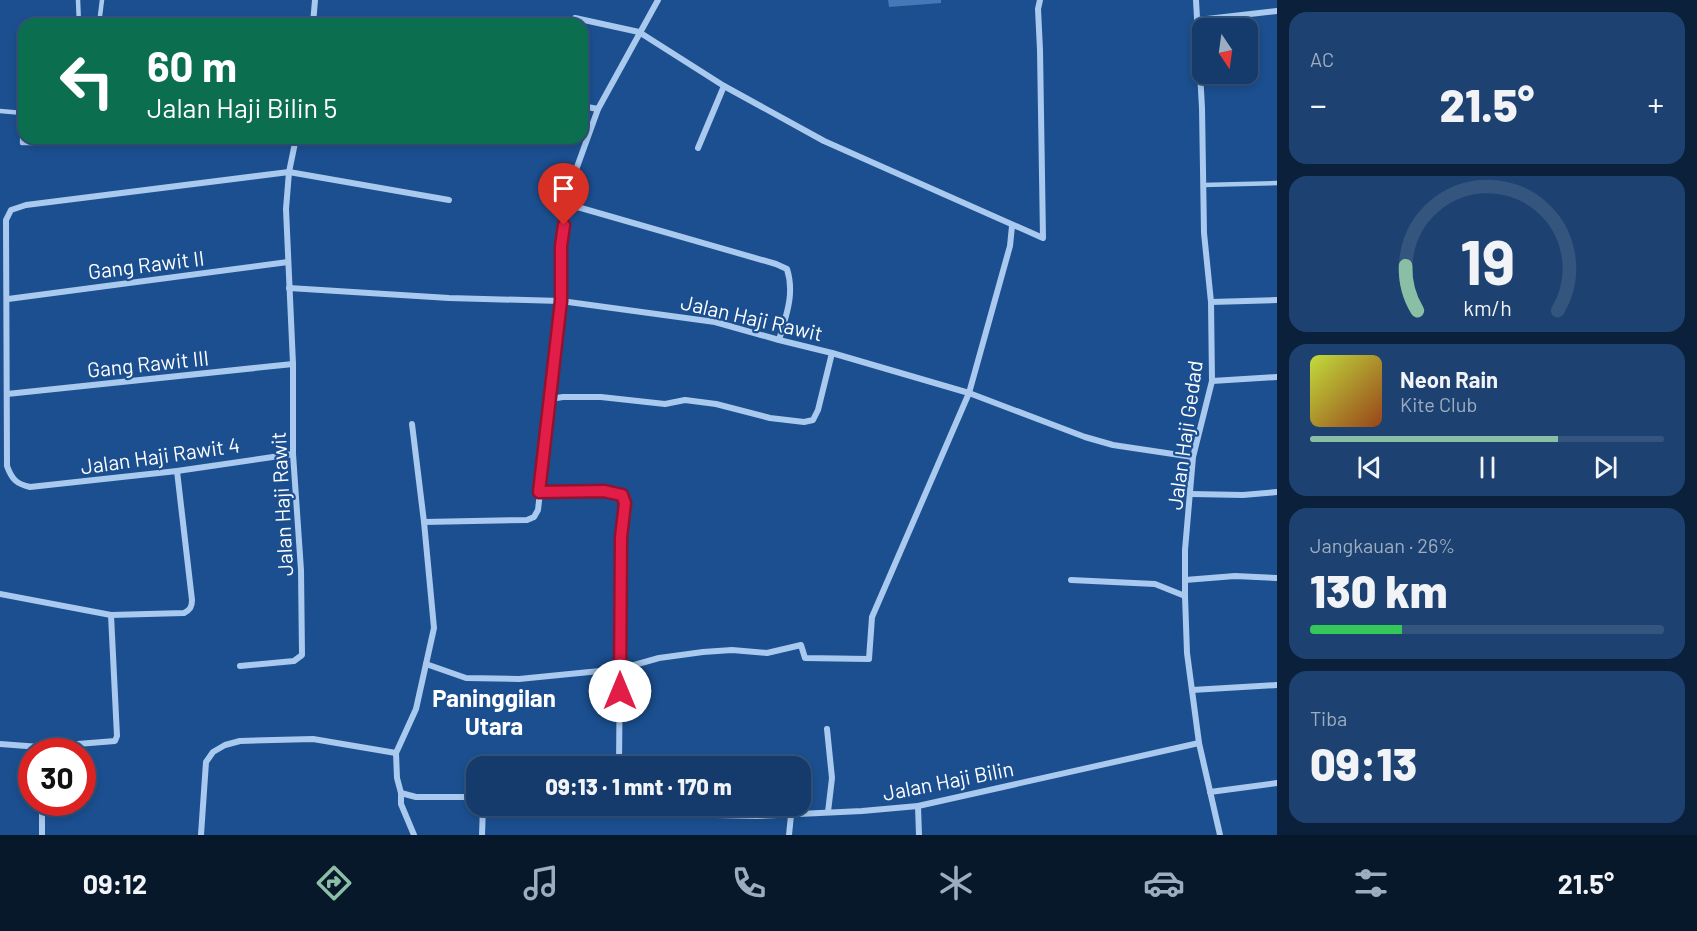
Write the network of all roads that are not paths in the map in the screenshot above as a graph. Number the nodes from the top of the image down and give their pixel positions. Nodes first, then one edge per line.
1 (78, 0) edge
2 (102, 0) edge
3 (315, 0) edge
4 (658, 0) edge
5 (1040, 0) edge
6 (1196, 0) edge
7 (1277, 11) edge
8 (80, 18) edge
9 (100, 18) edge
10 (314, 18) edge
11 (1198, 18) edge
12 (1216, 18) edge
13 (588, 21) edge
14 (639, 32) junction
15 (1200, 84) edge
16 (724, 86) junction
17 (588, 107) edge
18 (598, 109) junction
19 (0, 111) edge
20 (18, 113) edge
21 (588, 137) edge
22 (295, 144) edge
23 (585, 144) edge
24 (698, 148) dead end
25 (289, 172) junction
26 (1277, 183) edge
27 (1203, 185) junction
28 (449, 200) dead end
29 (567, 204) junction
30 (1012, 226) junction
31 (288, 262) junction
32 (289, 288) junction
33 (8, 298) junction
34 (1277, 300) edge
35 (561, 301) junction
36 (1212, 302) junction
37 (780, 340) junction
38 (832, 352) junction
39 (293, 364) junction
40 (1277, 377) edge
41 (1212, 381) junction
42 (969, 393) junction
43 (7, 394) junction
44 (550, 399) junction
45 (412, 424) dead end
46 (293, 454) junction
47 (1193, 457) junction
48 (177, 471) junction
49 (539, 492) junction
50 (1277, 492) edge
51 (1191, 494) junction
52 (424, 522) junction
53 (1277, 578) edge
54 (1071, 580) dead end
55 (1185, 580) junction
56 (0, 594) edge
57 (1185, 596) junction
58 (111, 615) junction
59 (426, 664) junction
60 (240, 666) dead end
61 (620, 669) junction
62 (1277, 685) edge
63 (1192, 690) junction
64 (827, 729) dead end
65 (96, 743) edge
66 (1199, 743) junction
67 (0, 744) edge
68 (18, 746) edge
69 (396, 753) junction
70 (619, 756) edge
71 (1277, 783) edge
72 (1210, 792) junction
73 (401, 793) junction
74 (466, 797) edge
75 (918, 806) junction
76 (828, 812) junction
77 (811, 813) edge
78 (42, 816) edge
79 (483, 816) edge
80 (791, 816) edge
81 (42, 835) edge
82 (201, 835) edge
83 (414, 835) edge
84 (482, 835) edge
85 (789, 835) edge
86 (919, 835) edge
87 (1220, 835) edge

1 - 8 lane
2 - 9 lane
3 - 10 street
4 - 14 street
5 - 30 street
6 - 11 street, Jalan Haji Gedad
7 - 12 street
13 - 14 street
14 - 16 street
14 - 18 street
15 - 27 street, Jalan Haji Gedad
16 - 24 street
16 - 30 street
17 - 18 street
18 - 21 street
19 - 20 lane
22 - 25 street, Jalan Haji Rawit
23 - 29 street
25 - 28 street
25 - 31 street, Jalan Haji Rawit
25 - 33 street
26 - 27 lane
27 - 36 street, Jalan Haji Gedad
29 - 35 street
29 - 37 street
30 - 42 street
31 - 32 street, Jalan Haji Rawit
31 - 33 street, Gang Rawit II
32 - 35 street, Jalan Haji Rawit
32 - 39 street, Jalan Haji Rawit
33 - 43 street
34 - 36 street
35 - 37 street, Jalan Haji Rawit
35 - 44 street
36 - 41 street, Jalan Haji Gedad
37 - 38 street, Jalan Haji Rawit
38 - 42 street, Jalan Haji Rawit
38 - 44 street
39 - 43 street, Gang Rawit III
39 - 46 street, Jalan Haji Rawit
40 - 41 street
41 - 47 street, Jalan Haji Gedad
42 - 47 street, Jalan Haji Rawit
42 - 61 street
43 - 48 street, Jalan Haji Rawit 4
44 - 49 street
45 - 52 street
46 - 48 street, Jalan Haji Rawit 4
46 - 60 street, Jalan Haji Rawit
47 - 51 street, Jalan Haji Gedad
48 - 58 street
49 - 52 street
49 - 61 street
50 - 51 street
51 - 55 street, Jalan Haji Gedad
52 - 59 street
53 - 55 street
54 - 57 street
55 - 57 street, Jalan Haji Gedad
56 - 58 street
57 - 63 street, Jalan Haji Gedad
58 - 65 street
59 - 61 street
59 - 69 street
61 - 70 street
62 - 63 street
63 - 66 street, Jalan Haji Gedad
64 - 76 street
66 - 72 street, Jalan Haji Gedad
66 - 75 street, Jalan Haji Bilin
67 - 68 street
69 - 73 street
69 - 82 street
71 - 72 street
72 - 87 street, Jalan Haji Gedad
73 - 74 street
73 - 83 street
75 - 76 street, Jalan Haji Bilin
75 - 86 street
76 - 77 street, Jalan Haji Bilin
78 - 81 street
79 - 84 street
80 - 85 street

